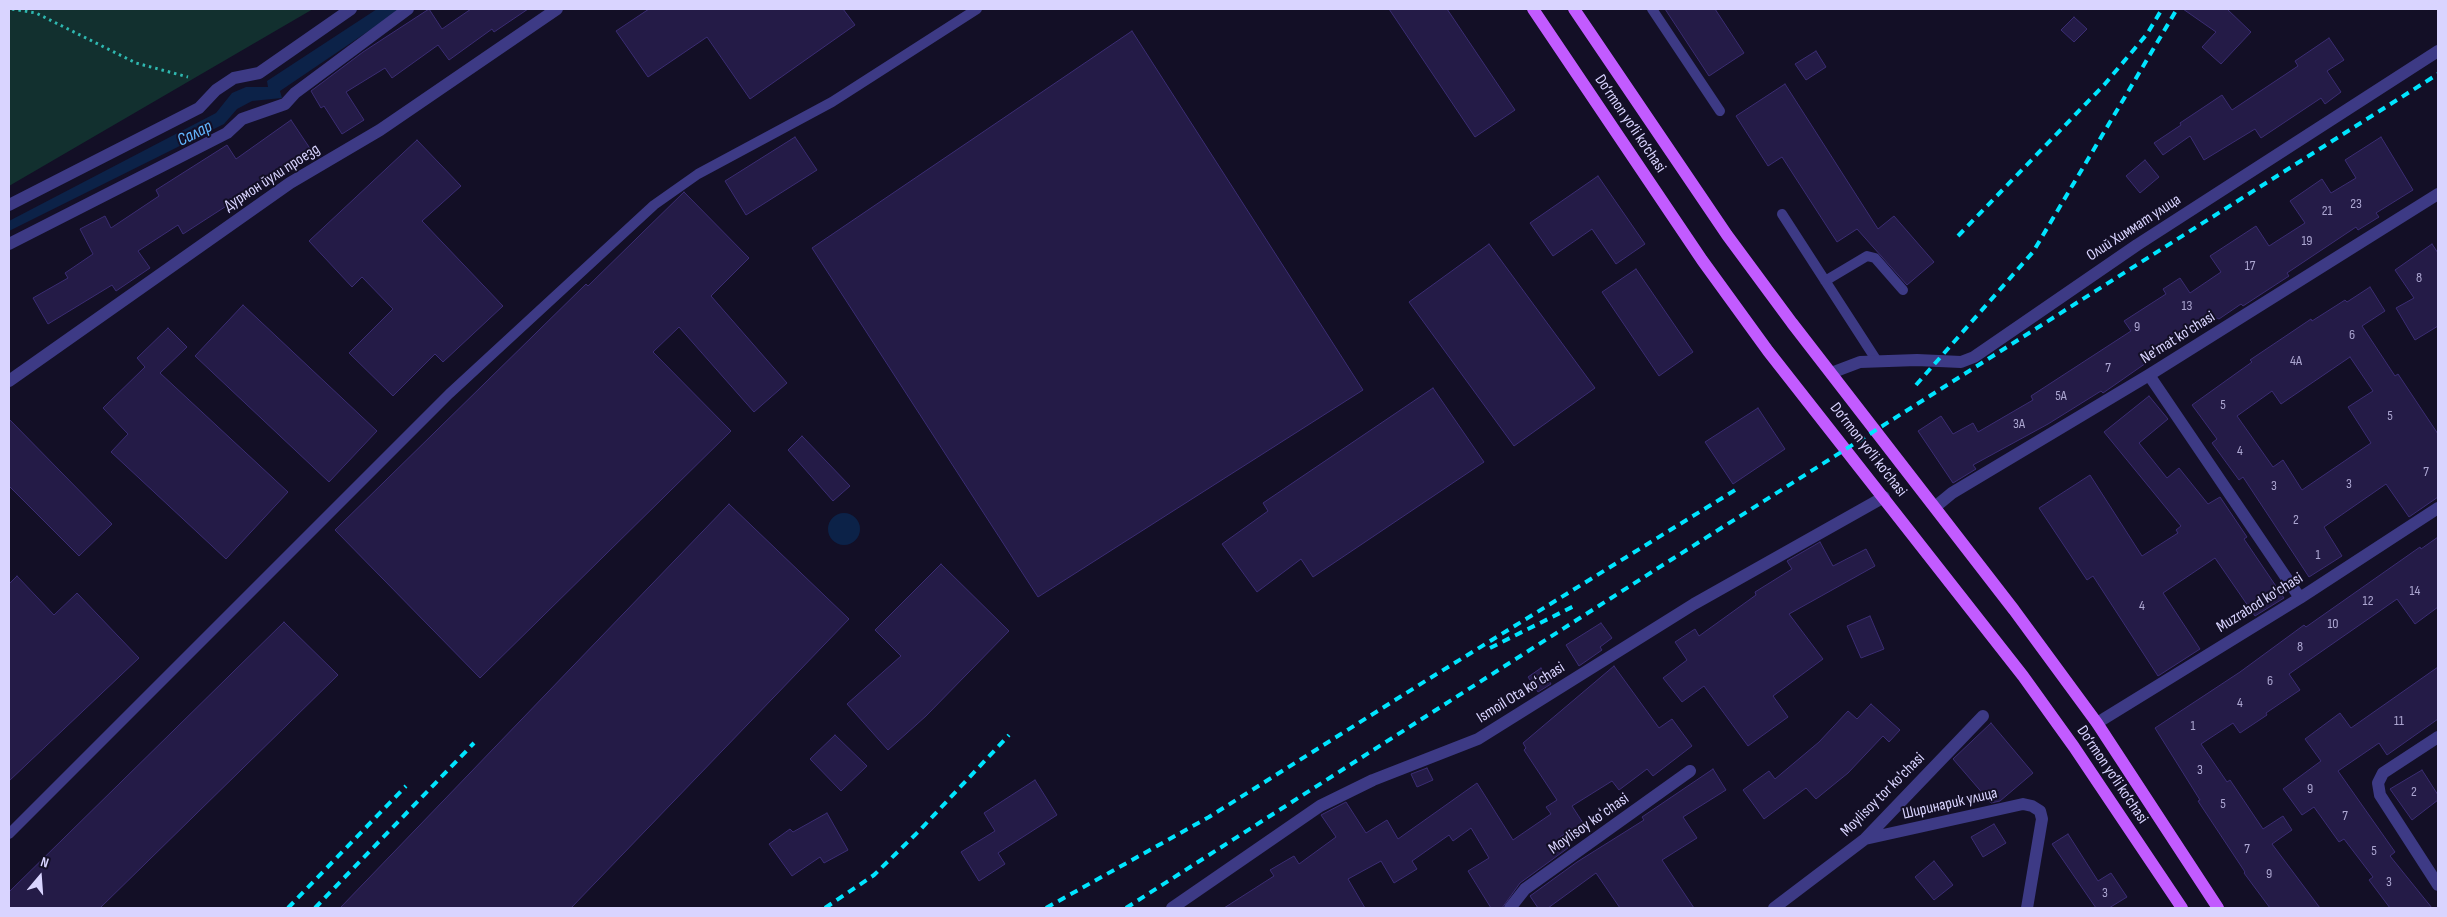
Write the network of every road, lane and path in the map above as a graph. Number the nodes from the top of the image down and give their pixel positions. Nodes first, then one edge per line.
1 (12, 9) edge
2 (351, 9) edge
3 (408, 9) edge
4 (557, 9) edge
5 (977, 9) edge
6 (1533, 9) edge
7 (1574, 9) edge
8 (1652, 9) edge
9 (2438, 51) edge
10 (188, 77) dead end
11 (1720, 111) dead end
12 (2438, 194) edge
13 (9, 205) edge
14 (1782, 214) dead end
15 (9, 244) edge
16 (1825, 281) junction
17 (1904, 290) dead end
18 (1878, 361) junction
19 (1831, 373) junction
20 (2149, 375) junction
21 (9, 381) edge
22 (1884, 497) junction
23 (1935, 507) junction
24 (2438, 508) edge
25 (2300, 598) junction
26 (1983, 716) dead end
27 (2097, 723) junction
28 (2438, 737) edge
29 (1690, 771) dead end
30 (9, 834) edge
31 (1865, 839) junction
32 (2438, 885) edge
33 (1172, 908) edge
34 (1510, 908) edge
35 (1774, 908) edge
36 (2027, 908) edge
37 (2182, 908) edge
38 (2218, 908) edge

1 - 10 path
2 - 13 street
3 - 15 street
4 - 21 street, Дурмон йули проезд
5 - 30 lane
6 - 22 main road, Do‘rmon yo‘li ko‘chasi
7 - 19 main road, Do‘rmon yo‘li ko‘chasi
8 - 11 lane
9 - 18 street, Олий Химмат улица
12 - 20 street, Ne'mat ko'chasi
14 - 16 lane
16 - 17 lane
16 - 18 lane
18 - 19 street, Олий Химмат улица
19 - 23 main road, Do‘rmon yo‘li ko‘chasi
20 - 23 street, Ne'mat ko'chasi
20 - 25 street
22 - 33 street, Ismoil Ota koʻchasi
22 - 37 main road, Do‘rmon yo‘li ko‘chasi
23 - 27 main road, Do‘rmon yo‘li ko‘chasi
24 - 25 street, Muzrabod ko'chasi
25 - 27 street, Muzrabod ko'chasi
26 - 31 street, Moylisoy tor ko'chasi
27 - 38 main road, Do‘rmon yo‘li ko‘chasi
28 - 32 street
29 - 34 street, Moylisoy koʻchasi
31 - 35 street, Moylisoy tor ko'chasi
31 - 36 street, Ширинарик улица

